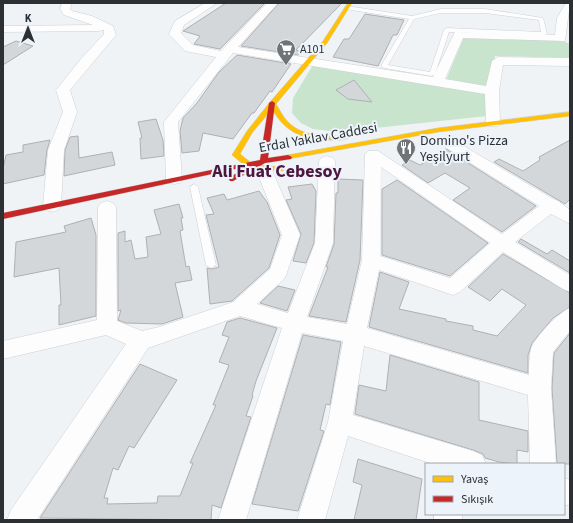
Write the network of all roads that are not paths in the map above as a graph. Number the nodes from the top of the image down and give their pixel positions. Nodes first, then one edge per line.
1 (67, 3) edge
2 (212, 3) edge
3 (273, 3) edge
4 (570, 5) edge
5 (348, 6) edge
6 (412, 18) junction
7 (566, 20) edge
8 (109, 28) junction
9 (3, 29) edge
10 (28, 29) junction
11 (3, 40) edge
12 (566, 40) edge
13 (227, 52) junction
14 (309, 62) junction
15 (570, 62) edge
16 (437, 82) junction
17 (492, 91) junction
18 (272, 103) junction
19 (570, 114) edge
20 (493, 124) junction
21 (450, 142) dead end
22 (378, 150) junction
23 (236, 155) junction
24 (327, 161) dead end
25 (266, 167) junction
26 (222, 169) junction
27 (174, 179) junction
28 (195, 187) dead end
29 (52, 206) junction
30 (107, 207) dead end
31 (564, 212) edge
32 (3, 216) edge
33 (502, 243) junction
34 (372, 260) junction
35 (211, 265) dead end
36 (570, 284) edge
37 (240, 308) junction
38 (570, 316) edge
39 (294, 323) junction
40 (107, 326) junction
41 (355, 334) junction
42 (141, 340) junction
43 (3, 350) edge
44 (540, 388) junction
45 (340, 422) junction
46 (458, 462) edge
47 (543, 463) edge
48 (21, 520) edge
49 (232, 520) edge
50 (310, 520) edge

1 - 8 street
2 - 13 street
3 - 13 street
4 - 7 street
5 - 6 lane
5 - 14 main road
6 - 6 lane
7 - 12 street
8 - 10 street
8 - 29 street
9 - 10 street
10 - 11 street
12 - 16 street
13 - 14 street
13 - 27 street
14 - 16 street
14 - 18 main road
15 - 17 street
16 - 17 street
17 - 20 street
18 - 22 main road
18 - 23 main road
18 - 25 main road
19 - 20 main road, Erdal Yaklav Caddesi
20 - 22 main road, Erdal Yaklav Caddesi
21 - 31 street
22 - 25 main road, Erdal Yaklav Caddesi
22 - 33 street
22 - 34 street
23 - 25 main road
23 - 26 main road
24 - 39 street
25 - 25 main road, Erdal Yaklav Caddesi
25 - 26 main road, Erdal Yaklav Caddesi
25 - 37 street
26 - 27 main road, Erdal Yaklav Caddesi
27 - 29 main road, Erdal Yaklav Caddesi
28 - 35 lane
29 - 32 main road, Erdal Yaklav Caddesi
30 - 40 street
31 - 33 street
33 - 34 street
33 - 36 street
34 - 41 street
37 - 39 street
37 - 42 street
38 - 44 street
39 - 41 street
39 - 49 street
40 - 42 street
40 - 43 street
41 - 44 street
41 - 45 street
42 - 48 street
44 - 47 street
45 - 46 street
45 - 50 street

